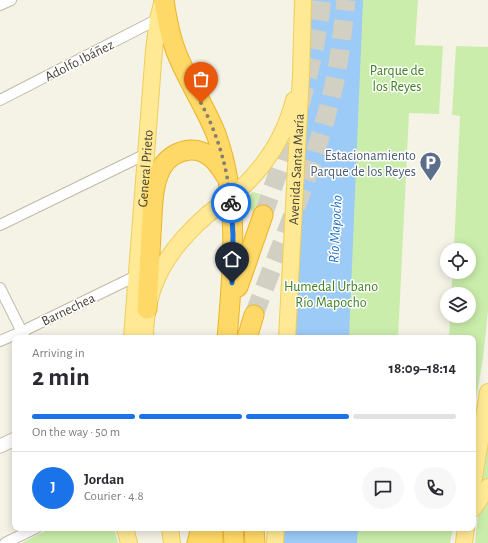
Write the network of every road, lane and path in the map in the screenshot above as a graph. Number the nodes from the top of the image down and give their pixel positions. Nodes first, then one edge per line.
1 (11, 0) edge
2 (163, 0) edge
3 (303, 0) edge
4 (0, 5) edge
5 (158, 20) junction
6 (301, 74) junction
7 (0, 100) edge
8 (146, 154) junction
9 (234, 186) junction
10 (263, 215) tunnel mouth
11 (0, 225) edge
12 (136, 276) junction
13 (0, 288) edge
14 (147, 309) junction
15 (254, 315) tunnel mouth
16 (23, 335) edge
17 (132, 335) edge
18 (145, 335) edge
19 (227, 335) edge
20 (228, 335) edge
21 (248, 335) edge
22 (287, 335) edge
23 (12, 338) edge
24 (0, 341) edge
25 (488, 392) edge
26 (12, 440) edge
27 (0, 446) edge
28 (476, 466) edge
29 (488, 487) edge
30 (476, 504) edge
31 (30, 531) edge
32 (127, 531) edge
33 (170, 531) edge
34 (200, 531) edge
35 (213, 531) edge
36 (233, 531) edge
37 (254, 531) edge
38 (276, 531) edge
39 (466, 531) edge
40 (5, 543) edge
41 (129, 543) edge
42 (172, 543) edge
43 (197, 543) edge
44 (213, 543) edge
45 (234, 543) edge
46 (255, 543) edge
47 (275, 543) edge
48 (464, 543) edge

1 - 4 street
2 - 5 main road, General Prieto
2 - 9 highway
3 - 6 main road, Avenida Santa María
5 - 7 street, Adolfo Ibáñez
5 - 8 main road, General Prieto
6 - 9 main road
6 - 22 main road, Avenida Santa María
8 - 11 street
8 - 12 main road, General Prieto
9 - 14 main road, bridge
9 - 14 highway
9 - 19 highway
10 - 20 highway
12 - 16 street, Barnechea
12 - 17 main road, General Prieto
13 - 16 street
14 - 18 main road
15 - 21 highway
23 - 24 street, Barnechea
25 - 28 main road
26 - 27 street
29 - 30 main road
31 - 40 street
32 - 41 main road
33 - 42 main road
34 - 43 highway
35 - 44 highway
36 - 45 highway
37 - 46 highway
38 - 47 main road
39 - 48 main road

